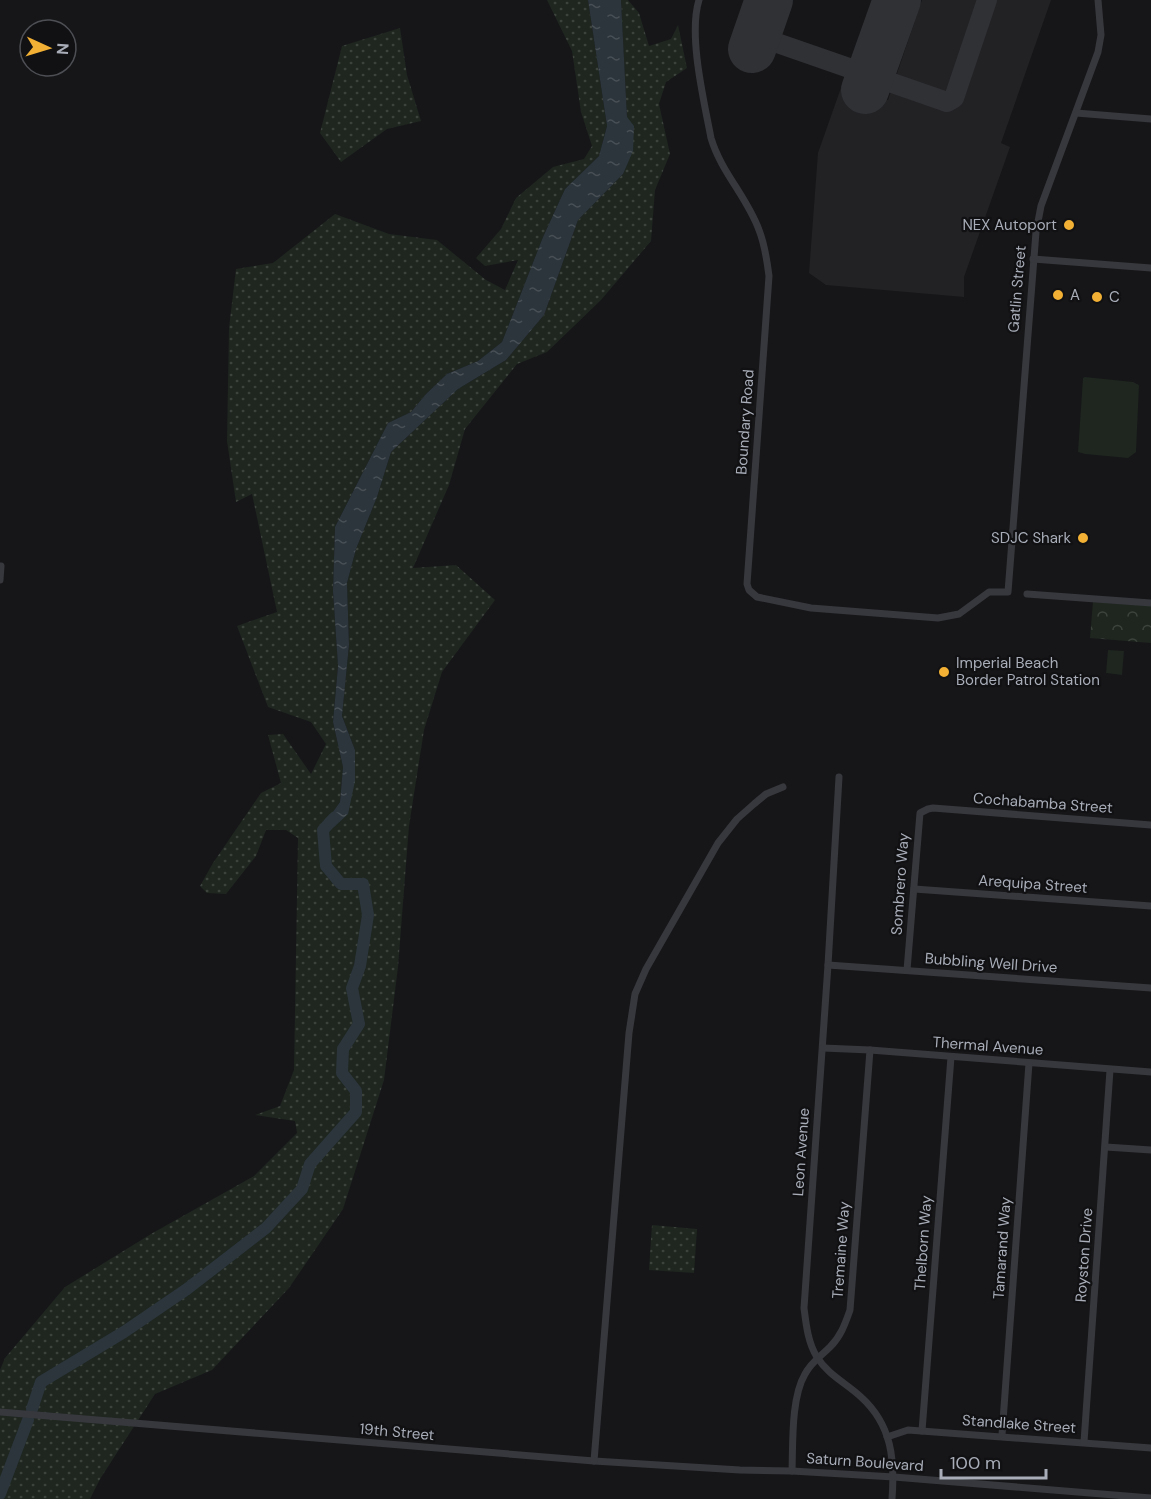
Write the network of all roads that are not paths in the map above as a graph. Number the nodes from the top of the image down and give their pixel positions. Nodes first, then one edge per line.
1 (699, 0) edge
2 (1098, 0) edge
3 (1076, 113) junction
4 (1151, 119) edge
5 (1033, 259) junction
6 (1151, 268) edge
7 (1, 566) edge
8 (0, 580) edge
9 (1008, 592) joint
10 (1028, 594) dead end
11 (1151, 603) edge
12 (839, 777) dead end
13 (783, 787) dead end
14 (933, 808) joint
15 (1151, 825) edge
16 (914, 889) junction
17 (1151, 906) edge
18 (828, 965) junction
19 (907, 970) junction
20 (1151, 988) edge
21 (823, 1048) junction
22 (870, 1050) junction
23 (951, 1057) junction
24 (1029, 1063) junction
25 (1110, 1070) junction
26 (1151, 1072) edge
27 (1106, 1147) junction
28 (1151, 1150) edge
29 (817, 1357) junction
30 (0, 1412) edge
31 (922, 1431) junction
32 (1002, 1435) junction
33 (887, 1437) junction
34 (1084, 1442) junction
35 (1150, 1448) edge
36 (594, 1461) junction
37 (792, 1471) junction
38 (894, 1477) junction
39 (1107, 1496) edge
40 (1151, 1498) edge
41 (892, 1499) edge

1 - 9 street, Boundary Road
2 - 3 street, Gatlin Street
3 - 4 street
3 - 5 street, Gatlin Street
5 - 6 street
5 - 9 street, Gatlin Street
7 - 8 street
10 - 11 street
12 - 18 street, Leon Avenue
13 - 36 street
14 - 15 street, Cochabamba Street
14 - 16 street, Sombrero Way
16 - 17 street, Arequipa Street
16 - 19 street, Sombrero Way
18 - 19 street, Bubbling Well Drive
18 - 21 street, Leon Avenue
19 - 20 street, Bubbling Well Drive
21 - 22 street, Thermal Avenue
21 - 29 street, Leon Avenue
22 - 23 street, Thermal Avenue
22 - 29 street, Tremaine Way
23 - 24 street, Thermal Avenue
23 - 31 street, Thelborn Way
24 - 25 street, Thermal Avenue
24 - 32 street, Tamarand Way
25 - 26 street, Thermal Avenue
25 - 27 street, Royston Drive
27 - 28 street
27 - 34 street, Royston Drive
29 - 33 street, Leon Avenue
29 - 37 street, Tremaine Way
30 - 36 street, 19th Street
31 - 32 street, Standlake Street
31 - 33 street, Standlake Street
32 - 34 street, Standlake Street
33 - 38 street, Leon Avenue
34 - 35 street, Standlake Street
36 - 37 street, 19th Street
37 - 38 street, Saturn Boulevard
38 - 39 street, Saturn Boulevard
38 - 41 street, Leon Avenue
39 - 40 street, Saturn Boulevard

